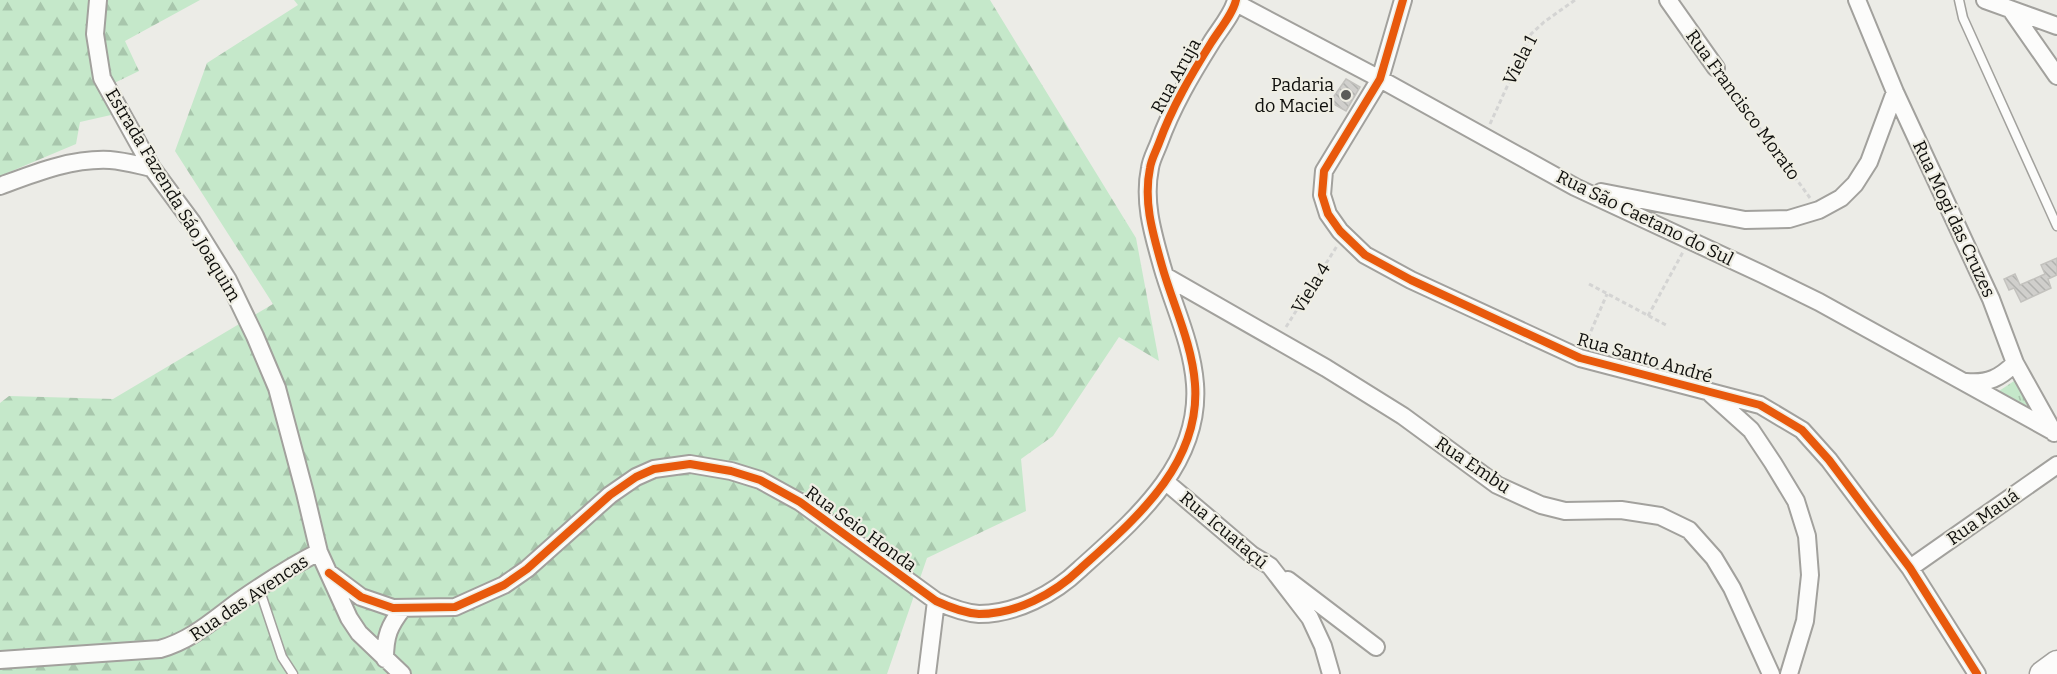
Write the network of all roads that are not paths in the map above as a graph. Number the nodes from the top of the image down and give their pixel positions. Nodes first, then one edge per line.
1 (98, 0) edge
2 (1403, 0) edge
3 (1668, 0) edge
4 (1857, 0) edge
5 (1959, 0) edge
6 (1985, 0) edge
7 (1236, 2) edge
8 (2011, 10) junction
9 (2057, 26) edge
10 (1716, 68) road end
11 (2057, 76) edge
12 (1380, 79) junction
13 (1895, 92) junction
14 (152, 168) junction
15 (0, 186) edge
16 (1575, 187) junction
17 (2057, 226) edge
18 (1165, 276) junction
19 (2015, 363) junction
20 (1962, 382) junction
21 (1708, 391) junction
22 (2055, 434) edge
23 (2057, 465) edge
24 (1166, 482) junction
25 (319, 552) junction
26 (1270, 566) junction
27 (1910, 568) junction
28 (329, 573) junction
29 (259, 588) junction
30 (936, 601) junction
31 (403, 608) junction
32 (1376, 647) dead end
33 (385, 658) junction
34 (0, 660) edge
35 (2057, 663) edge
36 (293, 674) edge
37 (402, 674) edge
38 (927, 674) edge
39 (1331, 674) edge
40 (1771, 674) edge
41 (1789, 674) edge
42 (1977, 674) edge
43 (2042, 674) edge

1 - 14 street, Estrada Fazenda Sáo Joaquim
2 - 12 street, Rua Santo André
3 - 10 street, Rua Francisco Morato
4 - 13 street, Rua Mogi das Cruzes
5 - 17 lane
6 - 8 street
7 - 12 street, Rua São Caetano do Sul
7 - 18 street, Rua Aruja
8 - 9 street
8 - 11 street
12 - 16 street, Rua São Caetano do Sul
12 - 21 street, Rua Santo André
13 - 16 street
13 - 19 street, Rua Mogi das Cruzes
14 - 15 street
14 - 25 street, Estrada Fazenda Sáo Joaquim
16 - 20 street, Rua São Caetano do Sul
18 - 24 street, Rua Seio Honda
18 - 40 street, Rua Embu
19 - 20 street
19 - 22 street, Rua Mogi das Cruzes
20 - 22 street, Rua São Caetano do Sul
21 - 27 street, Rua Santo André
21 - 41 street
23 - 27 street, Rua Mauá
24 - 26 street, Rua Icuataçú
24 - 30 street, Rua Seio Honda
25 - 28 street, Estrada Fazenda Sáo Joaquim
25 - 29 street, Rua das Avencas
26 - 32 street
26 - 39 street, Rua Icuataçú
27 - 42 street, Rua Santo André
28 - 31 street, Rua Seio Honda
28 - 33 street, Estrada Fazenda Sáo Joaquim
29 - 34 street, Rua das Avencas
29 - 36 lane
30 - 31 street, Rua Seio Honda
30 - 38 street
31 - 33 street
33 - 37 street, Estrada Fazenda Sáo Joaquim
35 - 43 street

